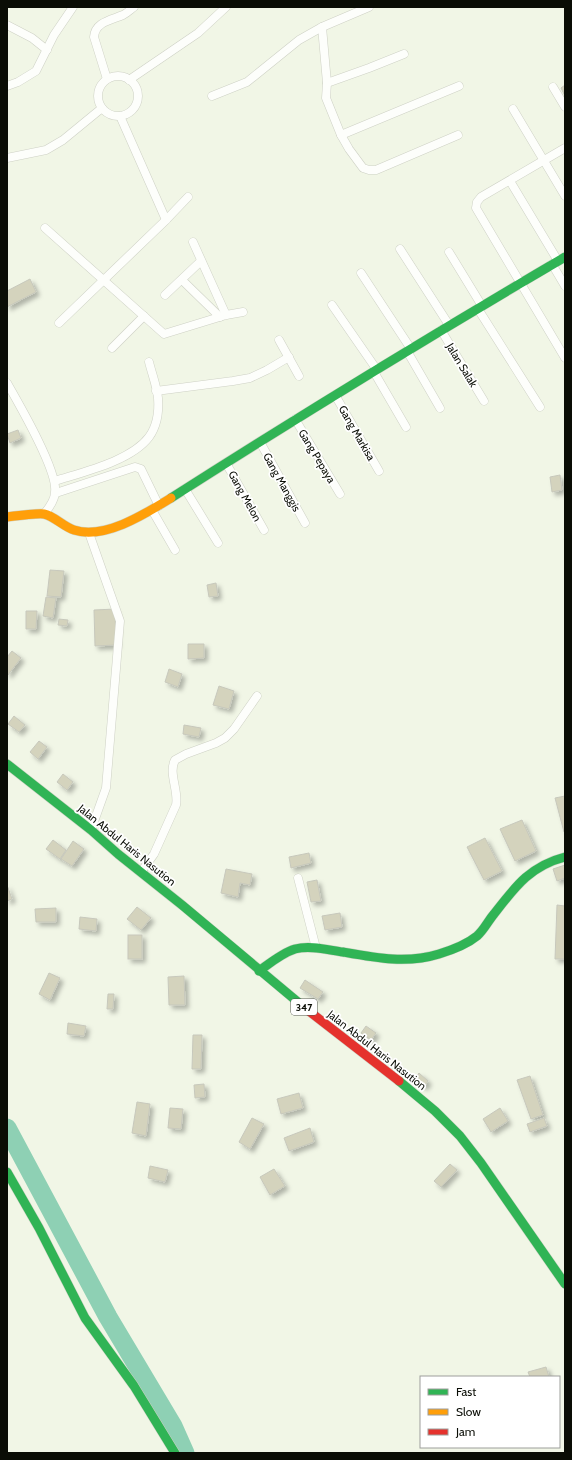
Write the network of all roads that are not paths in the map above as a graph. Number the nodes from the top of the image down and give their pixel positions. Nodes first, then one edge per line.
1 (73, 7) edge
2 (134, 7) edge
3 (226, 7) edge
4 (369, 7) edge
5 (7, 25) edge
6 (322, 27) junction
7 (47, 50) junction
8 (404, 54) dead end
9 (107, 79) junction
10 (129, 80) junction
11 (327, 83) junction
12 (7, 86) edge
13 (459, 86) dead end
14 (553, 87) dead end
15 (212, 96) dead end
16 (565, 107) edge
17 (102, 108) junction
18 (513, 109) dead end
19 (120, 116) junction
20 (342, 135) junction
21 (458, 135) dead end
22 (565, 148) edge
23 (7, 158) edge
24 (544, 160) junction
25 (510, 180) junction
26 (565, 196) edge
27 (188, 197) dead end
28 (166, 220) junction
29 (45, 228) dead end
30 (193, 242) dead end
31 (400, 248) dead end
32 (449, 252) dead end
33 (201, 261) junction
34 (558, 261) edge
35 (361, 273) dead end
36 (104, 279) junction
37 (182, 280) junction
38 (521, 283) junction
39 (565, 286) edge
40 (165, 295) dead end
41 (332, 305) dead end
42 (480, 308) junction
43 (243, 312) dead end
44 (144, 316) junction
45 (223, 316) junction
46 (59, 323) dead end
47 (445, 328) junction
48 (279, 340) dead end
49 (112, 348) dead end
50 (409, 350) junction
51 (289, 357) junction
52 (565, 358) edge
53 (148, 362) dead end
54 (375, 371) junction
55 (298, 376) dead end
56 (7, 383) edge
57 (156, 391) junction
58 (335, 395) junction
59 (484, 401) dead end
60 (540, 407) dead end
61 (440, 408) dead end
62 (295, 419) junction
63 (406, 427) dead end
64 (260, 442) junction
65 (226, 462) junction
66 (379, 471) dead end
67 (55, 480) junction
68 (185, 489) junction
69 (56, 493) junction
70 (340, 494) dead end
71 (156, 508) junction
72 (44, 514) junction
73 (7, 517) edge
74 (305, 523) dead end
75 (264, 530) dead end
76 (89, 533) junction
77 (218, 543) dead end
78 (175, 550) dead end
79 (257, 696) dead end
80 (7, 764) edge
81 (91, 830) junction
82 (565, 857) edge
83 (141, 872) junction
84 (298, 878) dead end
85 (316, 948) junction
86 (259, 971) junction
87 (7, 1172) edge
88 (565, 1284) edge
89 (175, 1453) edge

1 - 7 street
2 - 9 street
3 - 10 street
4 - 6 street
5 - 7 street
6 - 11 street
6 - 15 street
7 - 12 street
8 - 11 street
9 - 10 street
9 - 17 street
10 - 19 street
11 - 20 street
13 - 20 street
14 - 16 street
17 - 19 street
17 - 23 street
18 - 24 street
19 - 28 street
20 - 21 street
22 - 24 street
24 - 25 street
24 - 26 street
25 - 34 street
25 - 38 street
27 - 28 street
28 - 36 street
29 - 36 street
30 - 33 street
31 - 47 street, Jalan Salak
32 - 42 street
33 - 37 street
33 - 45 street
34 - 38 street
34 - 39 street
35 - 50 street
36 - 44 street
36 - 46 street
37 - 40 street
37 - 45 street
38 - 42 street
38 - 52 street
41 - 54 street
42 - 47 street
42 - 60 street
43 - 45 street
44 - 45 street
44 - 49 street
47 - 50 street
47 - 59 street, Jalan Salak
48 - 51 street
50 - 54 street
50 - 61 street
51 - 55 street
51 - 57 street
53 - 57 street
54 - 58 street
54 - 63 street
56 - 67 street
57 - 67 street
58 - 62 street
58 - 66 street, Gang Markisa
62 - 64 street
62 - 70 street, Gang Pepaya
64 - 65 street
64 - 74 street, Gang Manggis
65 - 68 street
65 - 75 street, Gang Melon
67 - 69 street
68 - 71 street
68 - 77 street
69 - 71 street
69 - 72 street
71 - 76 street
71 - 78 street
72 - 73 street
72 - 76 street
76 - 81 street
79 - 83 street
80 - 81 street, Jalan Abdul Haris Nasution / 347
81 - 83 street, Jalan Abdul Haris Nasution / 347
82 - 85 street
83 - 86 street, Jalan Abdul Haris Nasution / 347
84 - 85 street
85 - 86 street
86 - 88 street, Jalan Abdul Haris Nasution / 347
87 - 89 street

